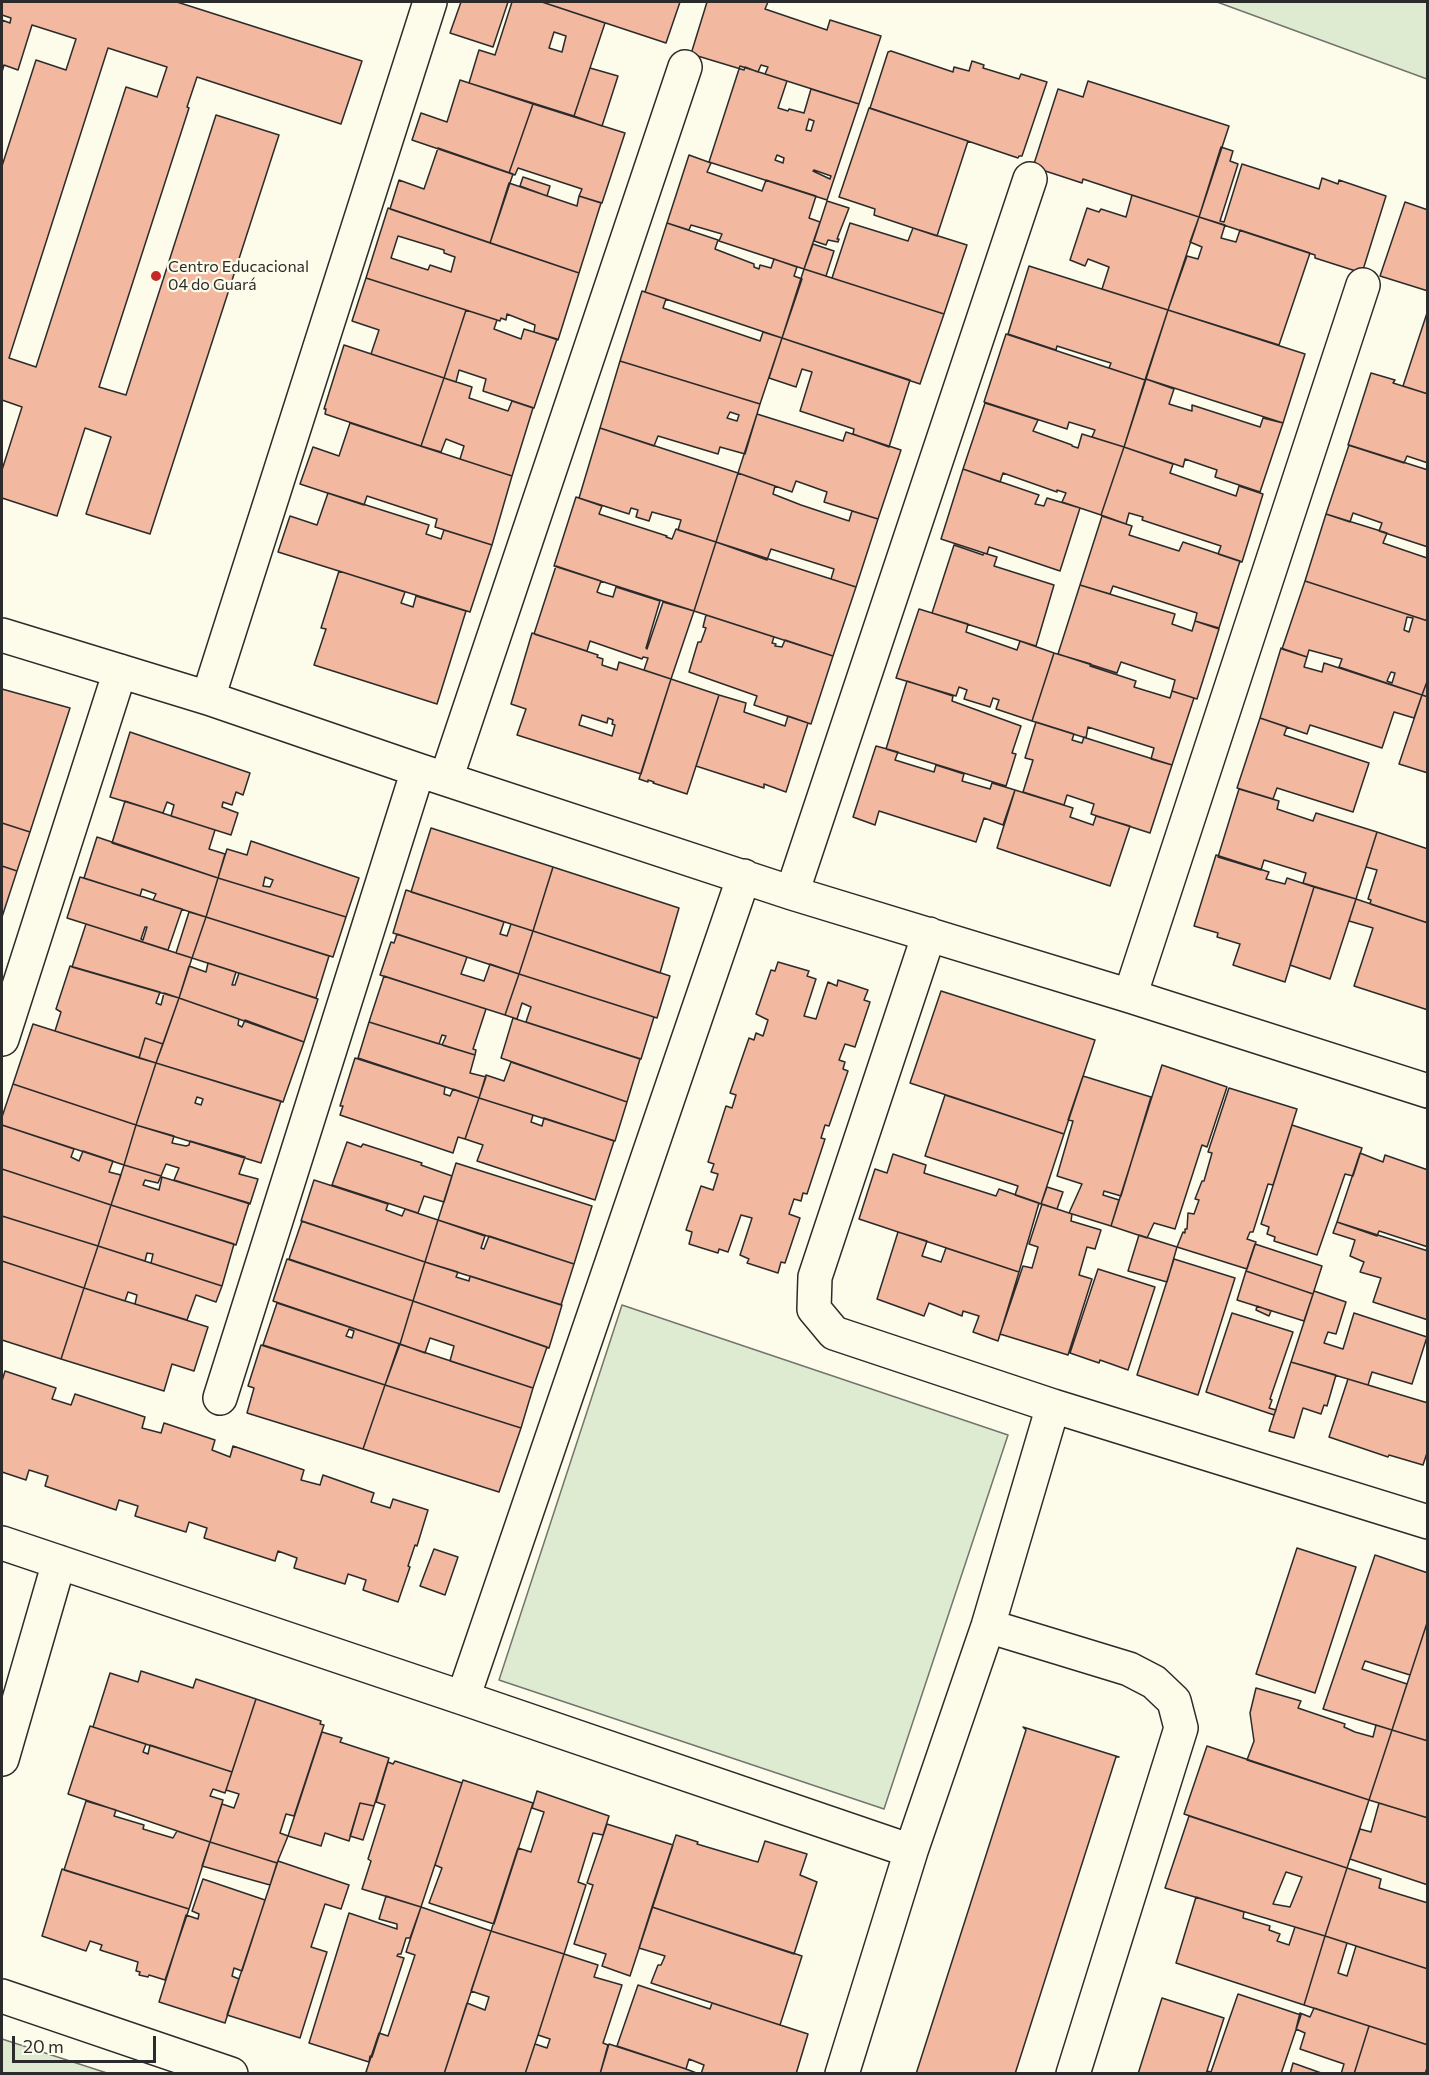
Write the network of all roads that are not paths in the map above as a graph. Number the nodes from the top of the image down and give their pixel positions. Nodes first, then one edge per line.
1 (430, 2) edge
2 (685, 66) dead end
3 (1030, 179) dead end
4 (1363, 285) dead end
5 (2, 635) edge
6 (120, 671) junction
7 (208, 698) junction
8 (432, 774) junction
9 (744, 876) junction
10 (792, 893) junction
11 (929, 934) junction
12 (1130, 996) junction
13 (2, 1039) edge
14 (1428, 1090) edge
15 (220, 1398) dead end
16 (1053, 1406) junction
17 (1428, 1522) edge
18 (2, 1543) edge
19 (59, 1562) junction
20 (988, 1626) junction
21 (464, 1698) junction
22 (2, 1760) edge
23 (911, 1851) junction
24 (2, 1996) edge
25 (231, 2073) edge
26 (842, 2073) edge
27 (1073, 2073) edge

1 - 7 street
2 - 8 street
3 - 10 street
4 - 12 street
5 - 6 street
6 - 7 street
6 - 13 street
7 - 8 street
8 - 9 street
8 - 15 street
9 - 10 street
9 - 21 street
10 - 11 street
11 - 12 street
11 - 16 street
12 - 14 street
16 - 17 street
16 - 20 street
18 - 19 street
19 - 21 street
19 - 22 street
20 - 23 street
20 - 27 street
21 - 23 street
23 - 26 street
24 - 25 street

